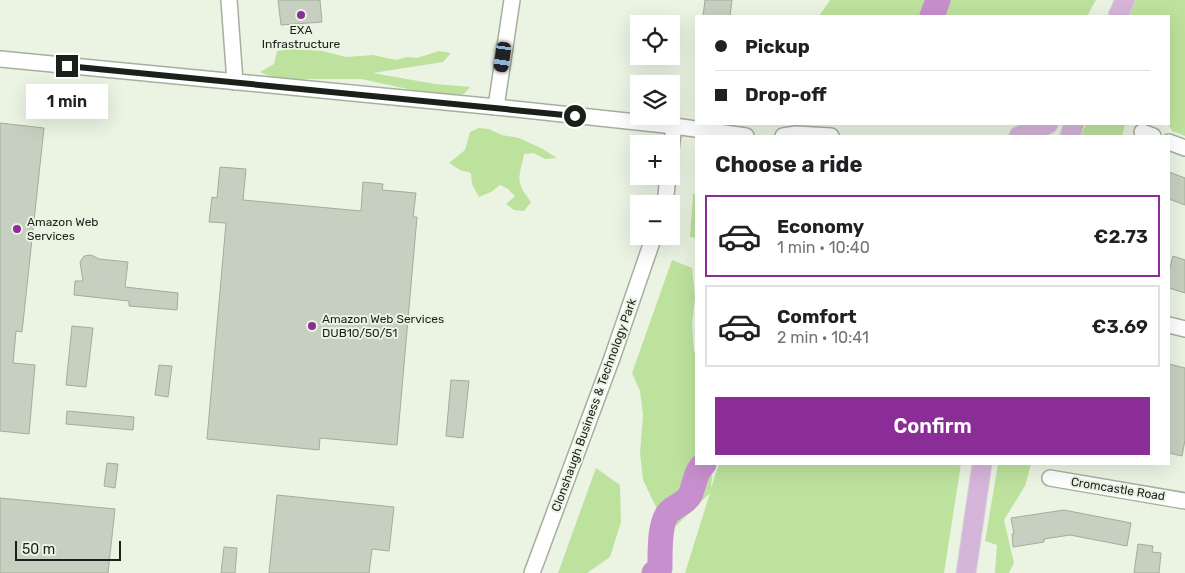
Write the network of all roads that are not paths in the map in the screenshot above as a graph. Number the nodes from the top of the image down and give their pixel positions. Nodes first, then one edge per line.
1 (229, 0) edge
2 (512, 0) edge
3 (1126, 0) edge
4 (1118, 15) edge
5 (0, 59) edge
6 (235, 82) junction
7 (496, 107) junction
8 (1046, 125) edge
9 (674, 126) junction
10 (673, 135) edge
11 (739, 135) edge
12 (790, 135) edge
13 (814, 135) edge
14 (1021, 135) edge
15 (1170, 142) edge
16 (1185, 148) edge
17 (651, 245) edge
18 (1170, 325) edge
19 (1185, 330) edge
20 (982, 465) edge
21 (1050, 478) dead end
22 (1185, 500) edge
23 (532, 573) edge
24 (966, 573) edge

1 - 6 street
2 - 7 street
3 - 4 main road
5 - 6 street
6 - 7 street
7 - 9 street
8 - 14 main road
9 - 10 street
9 - 11 street
12 - 13 street
15 - 16 street
17 - 23 street, Clonshaugh Business & Technology Park
18 - 19 street
20 - 24 main road
21 - 22 street, Cromcastle Road

